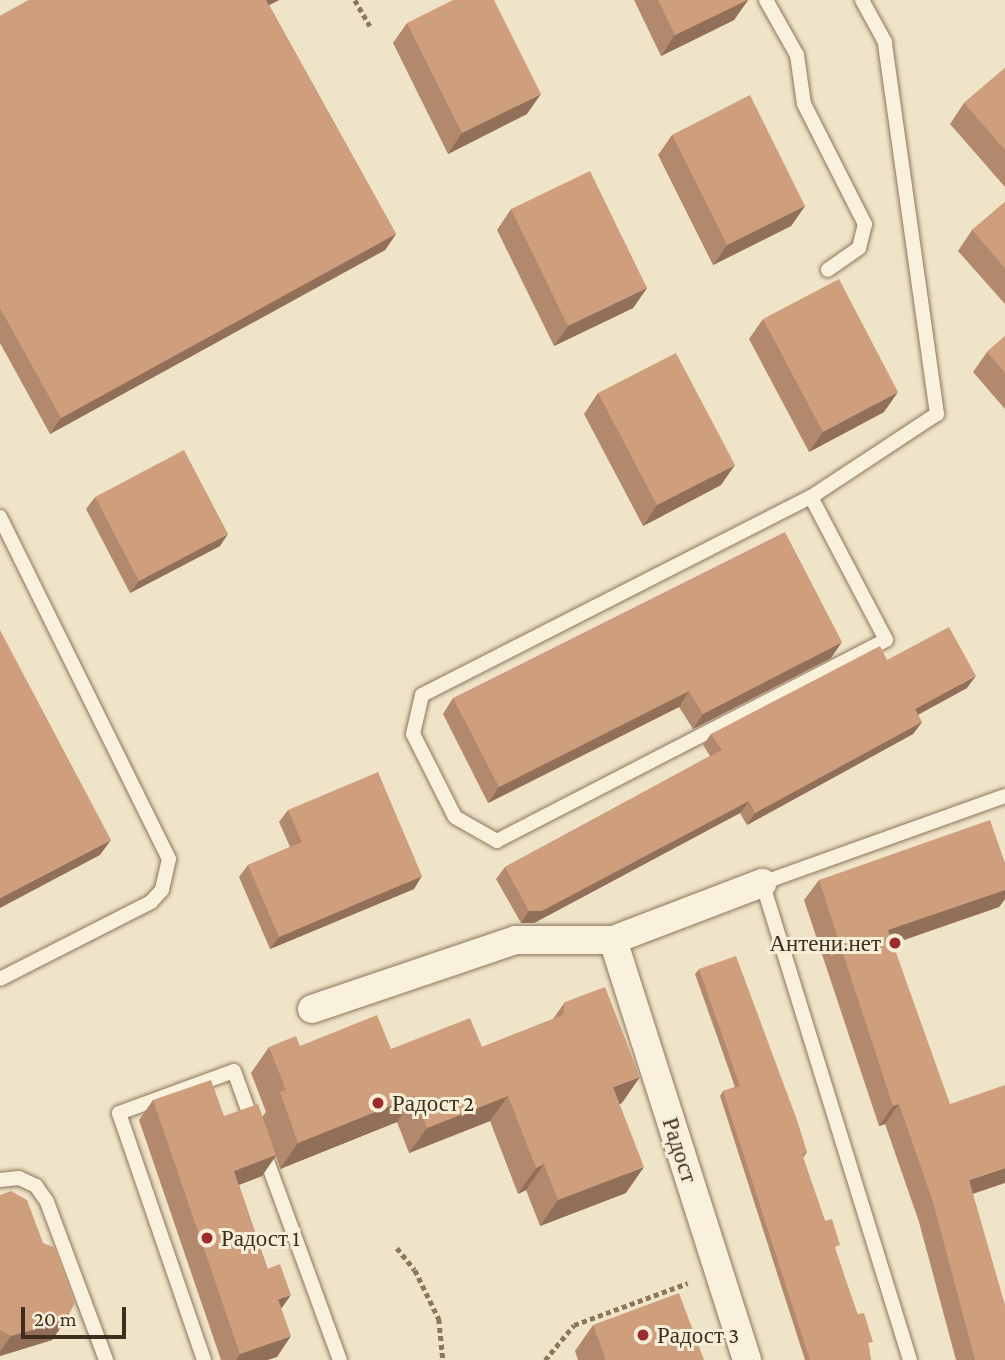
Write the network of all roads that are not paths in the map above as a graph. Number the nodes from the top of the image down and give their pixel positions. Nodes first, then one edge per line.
1 (766, 0) edge
2 (862, 0) edge
3 (828, 270) dead end
4 (811, 497) junction
5 (0, 517) edge
6 (1005, 796) edge
7 (762, 883) junction
8 (613, 940) junction
9 (0, 979) edge
10 (312, 1009) dead end
11 (0, 1180) edge
12 (106, 1360) edge
13 (204, 1360) edge
14 (340, 1360) edge
15 (747, 1360) edge
16 (910, 1360) edge

1 - 3 lane
2 - 4 lane
4 - 4 lane
5 - 9 lane
6 - 7 lane
7 - 8 street
7 - 16 lane
8 - 10 street
8 - 15 street, Радост
11 - 12 lane
13 - 14 lane

